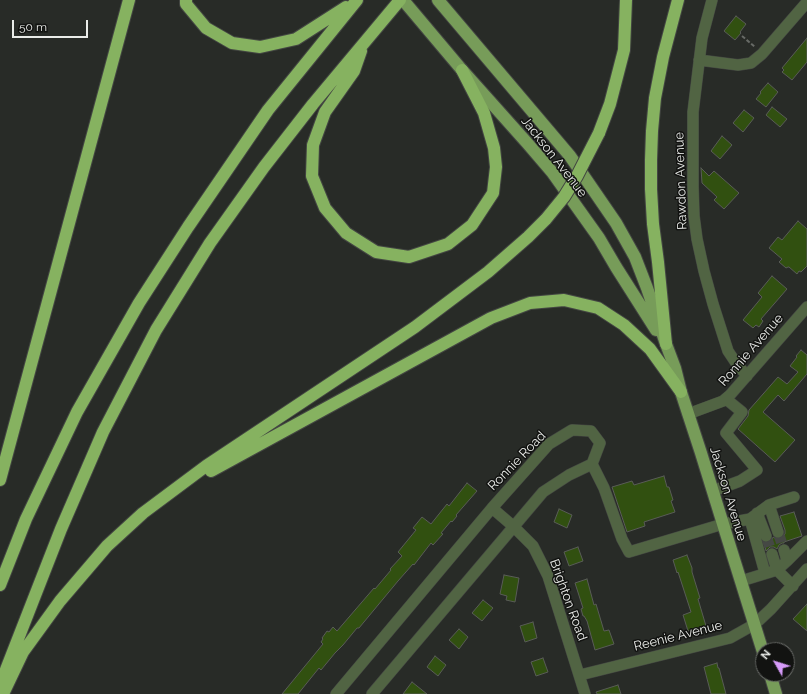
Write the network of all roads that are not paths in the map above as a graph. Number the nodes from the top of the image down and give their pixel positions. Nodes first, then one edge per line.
1 (129, 0) edge
2 (186, 0) edge
3 (356, 0) edge
4 (401, 0) edge
5 (438, 0) edge
6 (626, 0) edge
7 (678, 0) edge
8 (712, 0) edge
9 (807, 2) edge
10 (365, 41) junction
11 (699, 60) junction
12 (462, 70) junction
13 (807, 307) edge
14 (666, 344) junction
15 (747, 376) junction
16 (681, 392) junction
17 (726, 399) junction
18 (688, 414) junction
19 (592, 464) junction
20 (0, 480) edge
21 (713, 491) junction
22 (794, 496) dead end
23 (769, 505) junction
24 (492, 508) junction
25 (143, 513) junction
26 (754, 516) junction
27 (723, 524) junction
28 (513, 526) junction
29 (778, 532) tunnel mouth
30 (766, 536) tunnel mouth
31 (807, 540) edge
32 (772, 554) tunnel mouth
33 (807, 569) edge
34 (777, 570) junction
35 (765, 573) junction
36 (741, 581) junction
37 (0, 585) edge
38 (793, 586) junction
39 (755, 624) junction
40 (760, 642) edge
41 (580, 675) junction
42 (772, 682) edge
43 (0, 685) edge
44 (3, 694) edge
45 (336, 694) edge
46 (372, 694) edge
47 (585, 694) edge
48 (776, 694) edge

1 - 20 highway
2 - 3 highway
3 - 37 highway
4 - 10 highway
4 - 12 main road, Jackson Avenue
5 - 14 main road, Jackson Avenue
6 - 25 highway, bridge
7 - 14 highway
8 - 11 street, Rawdon Avenue
9 - 11 street
10 - 12 highway
10 - 43 highway
11 - 15 street, Rawdon Avenue
12 - 14 main road, Jackson Avenue
13 - 15 street, Ronnie Avenue
14 - 16 main road, Jackson Avenue
15 - 17 street, Ronnie Avenue
16 - 18 main road, Jackson Avenue
16 - 25 highway
17 - 18 street, Ronnie Avenue
17 - 21 street
18 - 21 main road, Jackson Avenue
19 - 24 street, Ronnie Road
19 - 27 street
19 - 28 street
21 - 27 main road, Jackson Avenue
22 - 23 street
23 - 26 street
23 - 29 street
24 - 28 street, Brighton Road
24 - 45 street, Ronnie Road
25 - 44 highway
26 - 27 street
26 - 30 street
26 - 35 street
27 - 36 main road, Jackson Avenue
28 - 41 street, Brighton Road
28 - 46 street
31 - 34 street
32 - 34 street
33 - 38 street, Reenie Avenue
34 - 35 street
34 - 38 street
35 - 36 street
36 - 39 main road, Jackson Avenue
38 - 39 street, Reenie Avenue
39 - 40 main road, Jackson Avenue
39 - 41 street, Reenie Avenue
41 - 47 street, Brighton Road
42 - 48 main road

